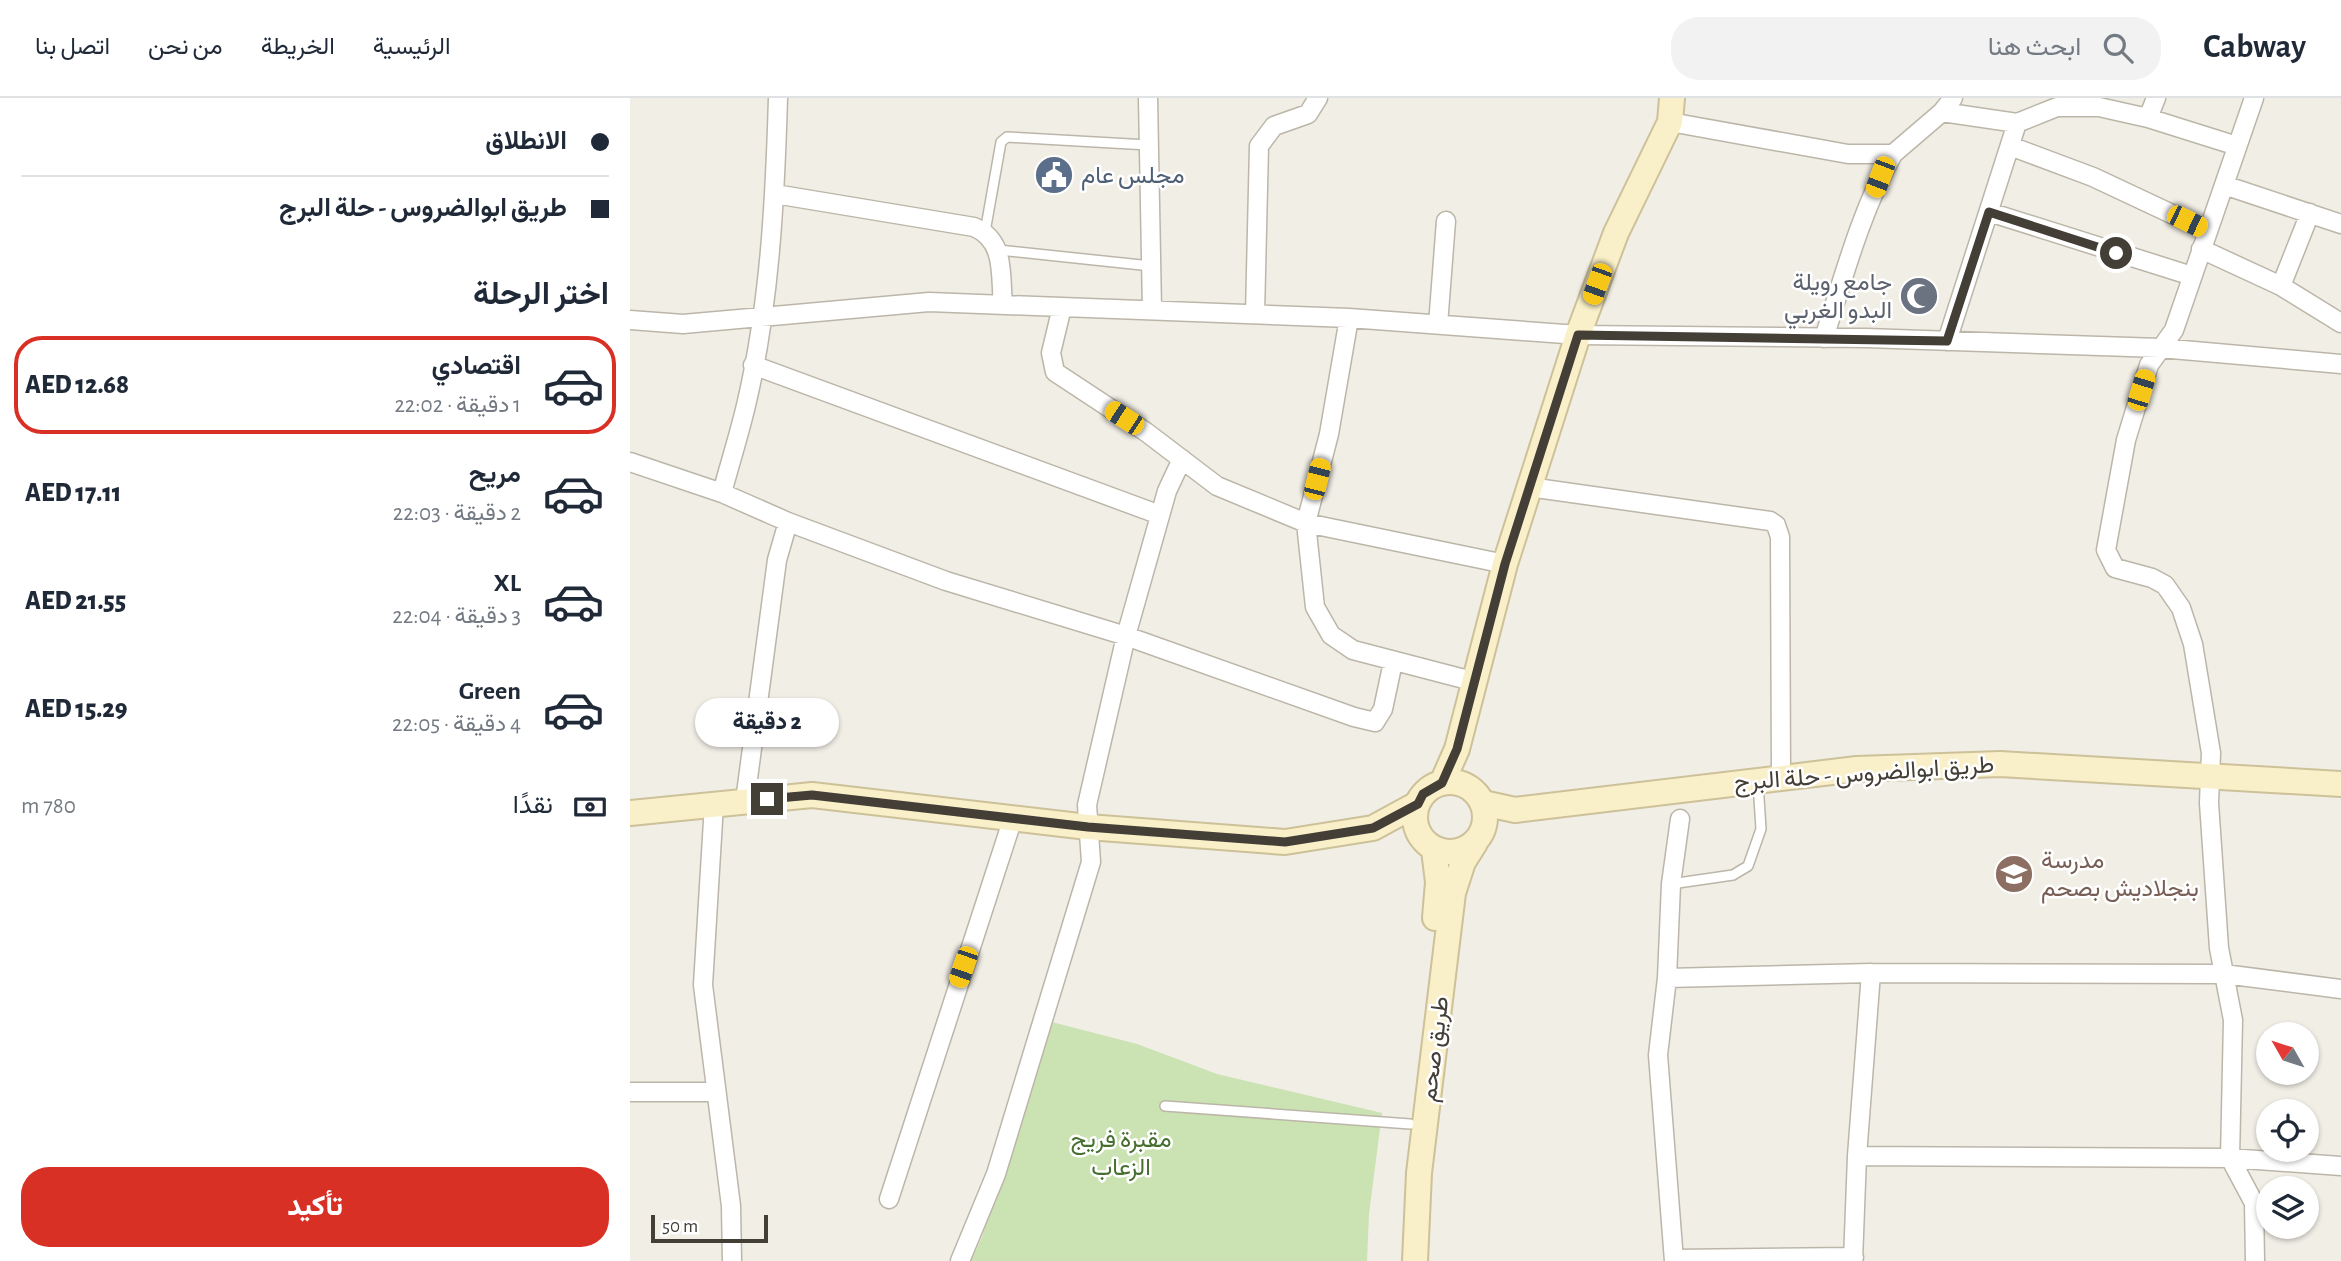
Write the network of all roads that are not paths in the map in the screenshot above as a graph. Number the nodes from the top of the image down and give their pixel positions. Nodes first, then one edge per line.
1 (778, 98) edge
2 (1148, 98) edge
3 (1318, 98) edge
4 (2156, 98) edge
5 (2254, 98) edge
6 (2093, 103) edge
7 (1948, 105) edge
8 (1671, 110) edge
9 (2148, 118) junction
10 (2017, 123) junction
11 (1149, 145) junction
12 (2010, 146) junction
13 (2237, 146) junction
14 (1893, 154) junction
15 (2224, 185) junction
16 (775, 194) junction
17 (1989, 212) junction
18 (2310, 213) junction
19 (1447, 221) dead end
20 (2341, 224) edge
21 (2208, 231) junction
22 (985, 232) junction
23 (2202, 249) junction
24 (999, 250) junction
25 (1151, 266) junction
26 (2192, 276) junction
27 (2281, 286) junction
28 (1003, 305) junction
29 (1062, 307) junction
30 (1152, 310) junction
31 (1255, 314) junction
32 (761, 317) junction
33 (1349, 318) junction
34 (630, 320) edge
35 (2341, 323) edge
36 (1438, 325) junction
37 (1578, 335) junction
38 (1824, 338) junction
39 (1947, 341) junction
40 (2160, 348) junction
41 (2341, 364) edge
42 (753, 365) junction
43 (1182, 459) junction
44 (630, 462) edge
45 (1529, 487) junction
46 (722, 493) junction
47 (1160, 515) junction
48 (788, 522) junction
49 (1306, 523) junction
50 (1505, 564) junction
51 (1126, 636) junction
52 (1393, 662) junction
53 (1472, 681) junction
54 (2210, 776) junction
55 (1770, 777) junction
56 (1454, 784) junction
57 (2341, 784) edge
58 (744, 801) junction
59 (1483, 803) junction
60 (714, 804) junction
61 (1418, 804) junction
62 (1515, 810) junction
63 (630, 813) edge
64 (1013, 818) junction
65 (1680, 819) dead end
66 (1088, 827) junction
67 (1373, 828) junction
68 (1479, 837) junction
69 (1427, 843) junction
70 (1671, 884) junction
71 (1871, 973) junction
72 (2224, 974) junction
73 (1667, 978) junction
74 (2341, 989) edge
75 (630, 1092) edge
76 (715, 1092) junction
77 (1165, 1106) dead end
78 (1410, 1125) junction
79 (1857, 1156) junction
80 (2230, 1158) junction
81 (2341, 1166) edge
82 (889, 1199) dead end
83 (1853, 1259) edge
84 (1674, 1260) edge
85 (732, 1261) edge
86 (960, 1261) edge
87 (1399, 1261) edge
88 (1415, 1261) edge
89 (2255, 1261) edge

1 - 16 street
2 - 11 street
3 - 31 street
4 - 9 street
5 - 13 street
6 - 9 street
6 - 10 street
7 - 10 street
7 - 14 street
8 - 14 street
8 - 37 main road
9 - 13 street
10 - 12 street
11 - 22 lane
11 - 25 street
12 - 17 street
12 - 21 street
13 - 15 street
14 - 38 street
15 - 18 street
15 - 21 street
16 - 22 street
16 - 32 street
17 - 26 street
17 - 39 street
18 - 20 street
18 - 27 street
19 - 36 street
21 - 23 street
22 - 24 street
23 - 26 street
23 - 27 street
24 - 25 lane
24 - 28 street
25 - 30 street
26 - 40 street
27 - 35 street
28 - 29 street
28 - 32 street
29 - 30 street
29 - 43 street
30 - 31 street
31 - 33 street
32 - 34 street
32 - 42 street
33 - 36 street
33 - 49 street
36 - 37 street
37 - 38 street
37 - 45 main road
38 - 39 street
39 - 40 street
40 - 41 street
40 - 54 street
42 - 46 street
42 - 47 street
43 - 47 street
43 - 49 street
44 - 46 street
45 - 50 main road
45 - 55 street
46 - 48 street
47 - 51 street
48 - 51 street
48 - 58 street
49 - 50 street
49 - 52 street
50 - 53 main road
51 - 52 street
51 - 66 street
52 - 53 street
53 - 56 main road
54 - 55 main road, طريق ابوالضروس - حلة البرج
54 - 57 main road, طريق ابوالضروس - حلة البرج
54 - 72 street
55 - 62 main road, طريق ابوالضروس - حلة البرج
55 - 70 lane
56 - 59 main road
56 - 61 main road
58 - 60 main road
58 - 64 main road
59 - 62 main road, طريق ابوالضروس - حلة البرج
59 - 68 main road
60 - 63 main road
60 - 76 street
61 - 67 main road
61 - 69 main road
62 - 68 main road, طريق ابوالضروس - حلة البرج
64 - 66 main road
64 - 82 street
65 - 70 street
66 - 67 main road
66 - 86 street
67 - 69 main road
68 - 69 main road
68 - 88 main road, طريق صحم
69 - 78 main road, طريق صحم
70 - 73 street
71 - 72 street
71 - 73 street
71 - 79 street
72 - 74 street
72 - 80 street
73 - 84 street
75 - 76 street
76 - 85 street
77 - 78 lane
78 - 87 main road, طريق صحم
79 - 80 street
79 - 83 street
80 - 81 street
80 - 89 street
83 - 84 street

